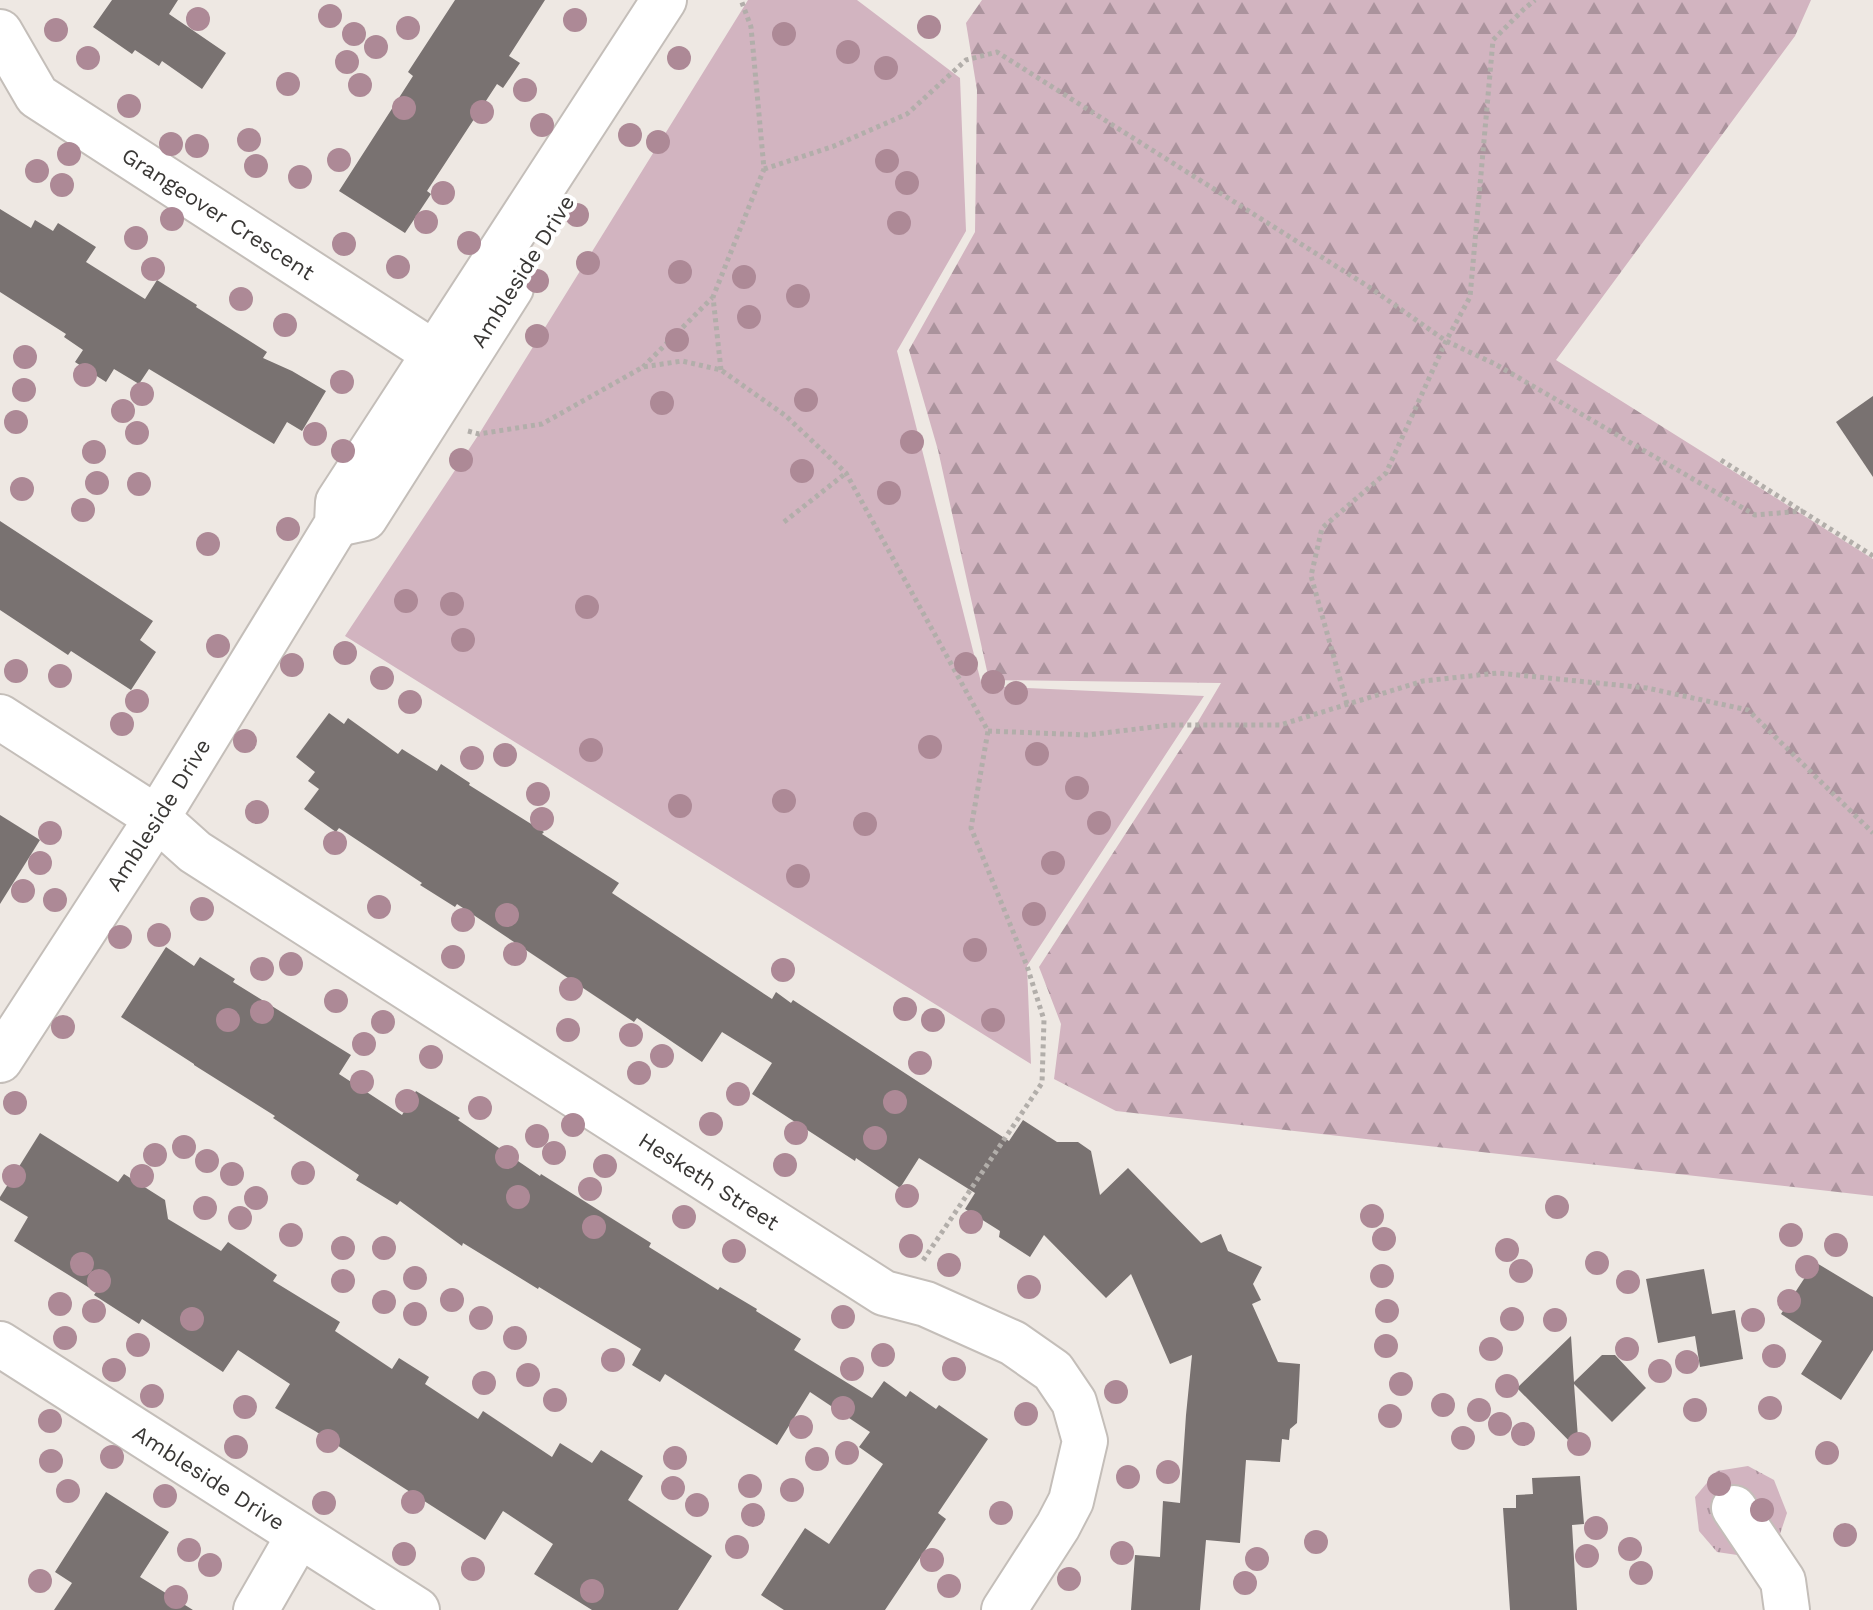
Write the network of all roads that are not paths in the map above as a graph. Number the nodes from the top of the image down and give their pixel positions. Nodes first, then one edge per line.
1 (3, 0) edge
2 (664, 0) edge
3 (695, 0) edge
4 (0, 7) edge
5 (0, 32) edge
6 (618, 94) junction
7 (447, 361) junction
8 (0, 717) edge
9 (157, 818) junction
10 (0, 1060) edge
11 (0, 1344) edge
12 (1734, 1508) dead end
13 (299, 1535) junction
14 (256, 1610) edge
15 (417, 1610) edge
16 (1004, 1610) edge
17 (1787, 1610) edge

1 - 4 street
2 - 6 street, Ambleside Drive
3 - 6 street, Ambleside Drive
5 - 7 street, Grangeover Crescent
6 - 7 street, Ambleside Drive
7 - 9 street, Ambleside Drive
8 - 9 street, Hesketh Street
9 - 10 street, Ambleside Drive
9 - 16 street, Hesketh Street
11 - 13 street, Ambleside Drive
12 - 17 street
13 - 14 street
13 - 15 street, Ambleside Drive

